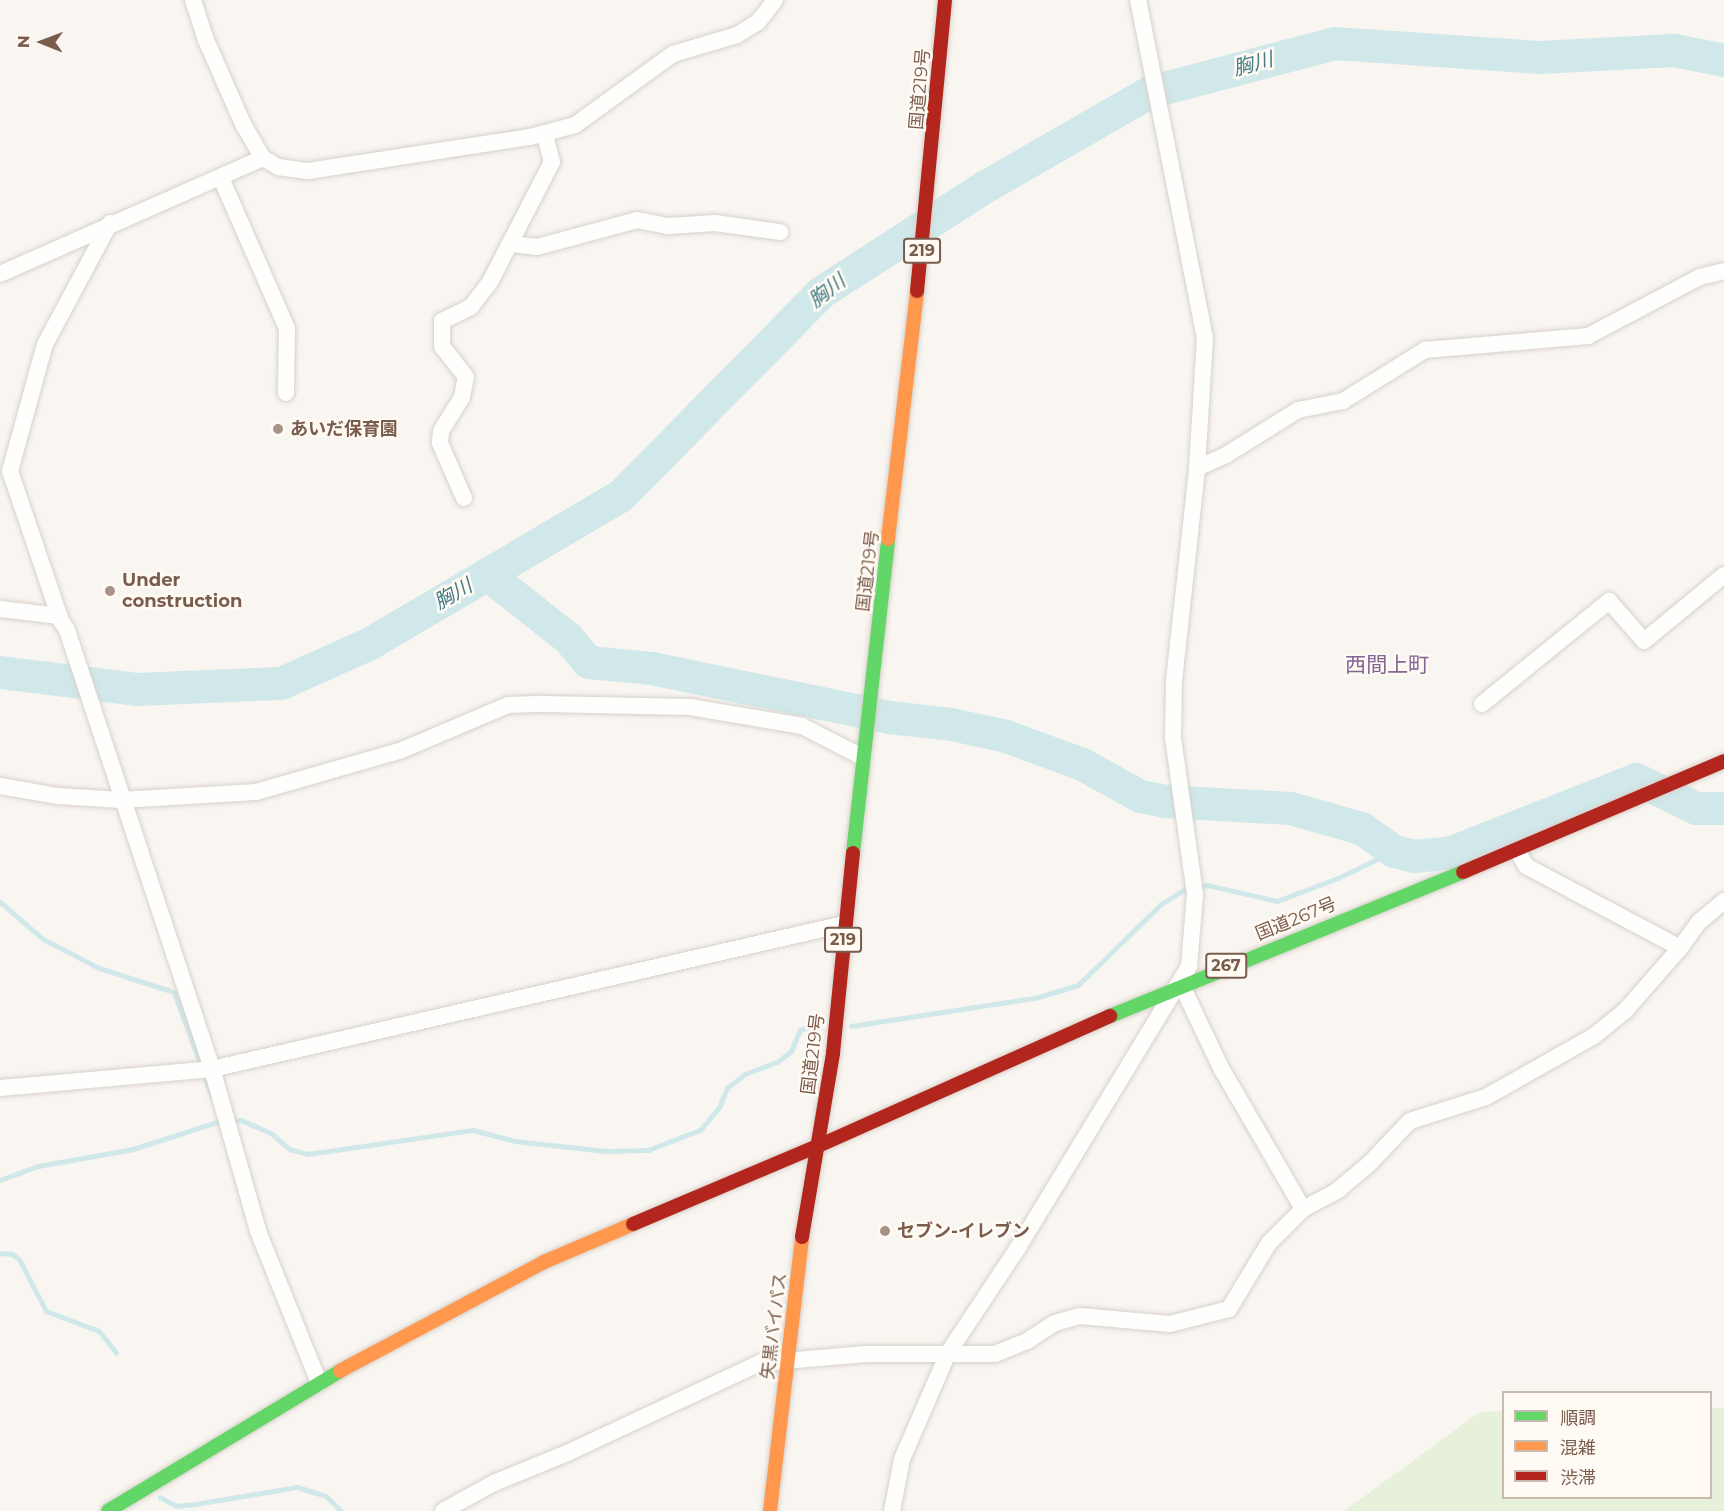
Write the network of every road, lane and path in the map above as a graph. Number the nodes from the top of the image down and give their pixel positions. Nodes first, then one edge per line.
1 (193, 0) edge
2 (775, 0) edge
3 (945, 0) edge
4 (1139, 5) edge
5 (544, 133) junction
6 (263, 158) junction
7 (221, 178) junction
8 (110, 223) junction
9 (780, 232) dead end
10 (510, 244) junction
11 (1724, 271) edge
12 (0, 274) edge
13 (286, 393) dead end
14 (1197, 468) junction
15 (464, 498) dead end
16 (1724, 575) edge
17 (0, 609) edge
18 (64, 623) junction
19 (1482, 704) dead end
20 (862, 757) junction
21 (1724, 761) edge
22 (0, 786) edge
23 (119, 794) junction
24 (1517, 850) junction
25 (1724, 901) edge
26 (844, 924) junction
27 (1680, 948) junction
28 (1181, 984) junction
29 (212, 1069) junction
30 (0, 1088) edge
31 (818, 1146) junction
32 (1304, 1209) junction
33 (948, 1353) junction
34 (789, 1360) junction
35 (319, 1383) junction
36 (108, 1511) edge
37 (443, 1511) edge
38 (770, 1511) edge
39 (892, 1511) edge

1 - 6 street
2 - 5 street
3 - 20 main road, 国道219号 / 219
4 - 14 street
5 - 6 street
5 - 10 street
6 - 7 street
7 - 8 street
7 - 13 street
8 - 12 street
8 - 18 street
9 - 10 street
10 - 15 street
11 - 14 street
14 - 28 street
16 - 19 street
17 - 18 street
18 - 23 street
20 - 23 street
20 - 26 main road, 国道219号 / 219
21 - 24 main road, 国道267号 / 267
22 - 23 street
23 - 29 street
24 - 27 street
24 - 28 main road, 国道267号 / 267
25 - 27 street
26 - 29 street
26 - 31 main road, 国道219号 / 219
27 - 32 street
28 - 31 main road, 国道267号 / 267
28 - 32 street
28 - 33 street
29 - 30 street
29 - 35 street
31 - 34 main road, 矢黒バイパス / 219
31 - 35 main road, 国道267号
32 - 33 street
33 - 34 street
33 - 39 street
34 - 37 street
34 - 38 main road, 矢黒バイパス / 219
35 - 36 main road, 国道267号

